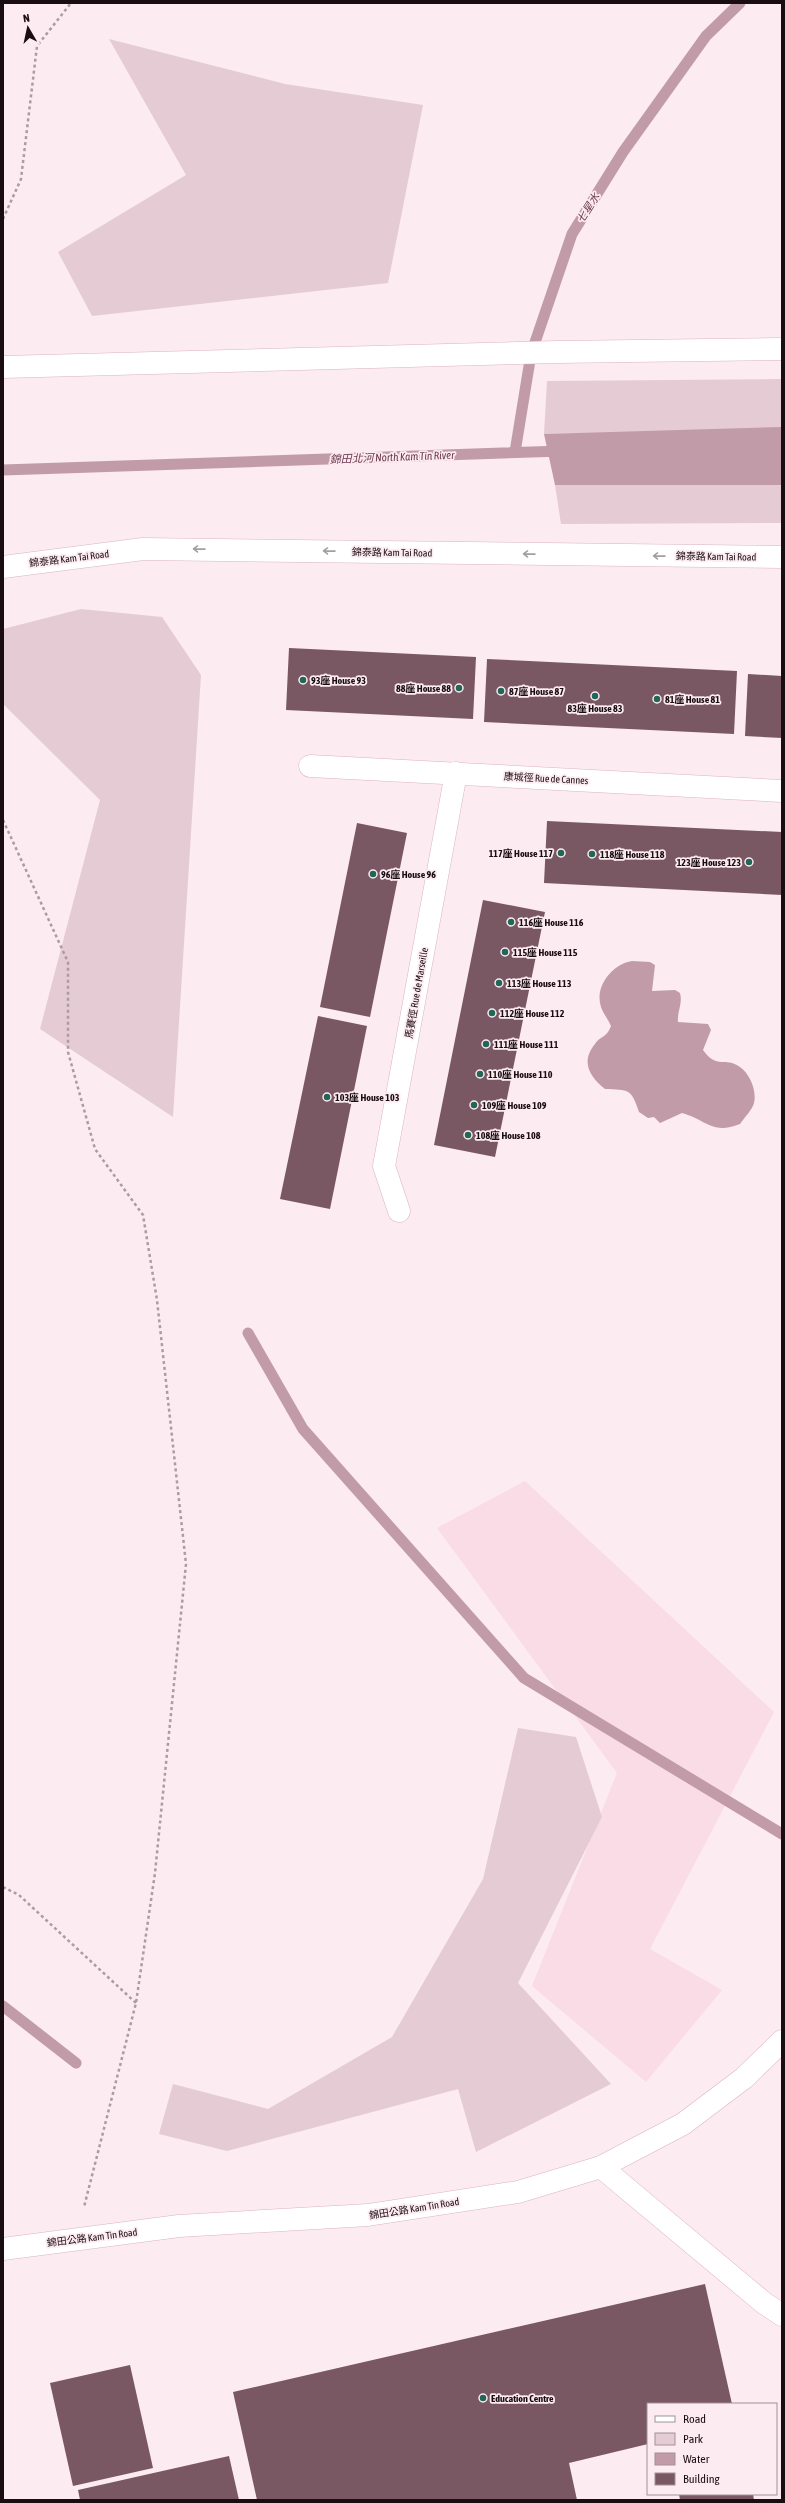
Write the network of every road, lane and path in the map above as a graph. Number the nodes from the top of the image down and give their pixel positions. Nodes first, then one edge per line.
1 (72, 3) edge
2 (3, 219) edge
3 (782, 349) edge
4 (3, 367) edge
5 (782, 557) edge
6 (3, 566) edge
7 (310, 766) dead end
8 (456, 773) junction
9 (782, 791) edge
10 (3, 820) edge
11 (399, 1211) dead end
12 (3, 1888) edge
13 (136, 2004) junction
14 (782, 2041) edge
15 (601, 2168) junction
16 (78, 2239) junction
17 (3, 2249) edge
18 (782, 2315) edge

1 - 2 path
3 - 4 street
5 -> 6 street, 錦泰路 Kam Tai Road
7 - 8 street, 康城徑 Rue de Cannes
8 - 9 street, 康城徑 Rue de Cannes
8 - 11 street, 馬賽徑 Rue de Marseille
10 - 13 path
12 - 13 path
13 - 16 path
14 - 15 street, 錦田公路 Kam Tin Road
15 - 16 street, 錦田公路 Kam Tin Road
15 - 18 street
16 - 17 street, 錦田公路 Kam Tin Road

